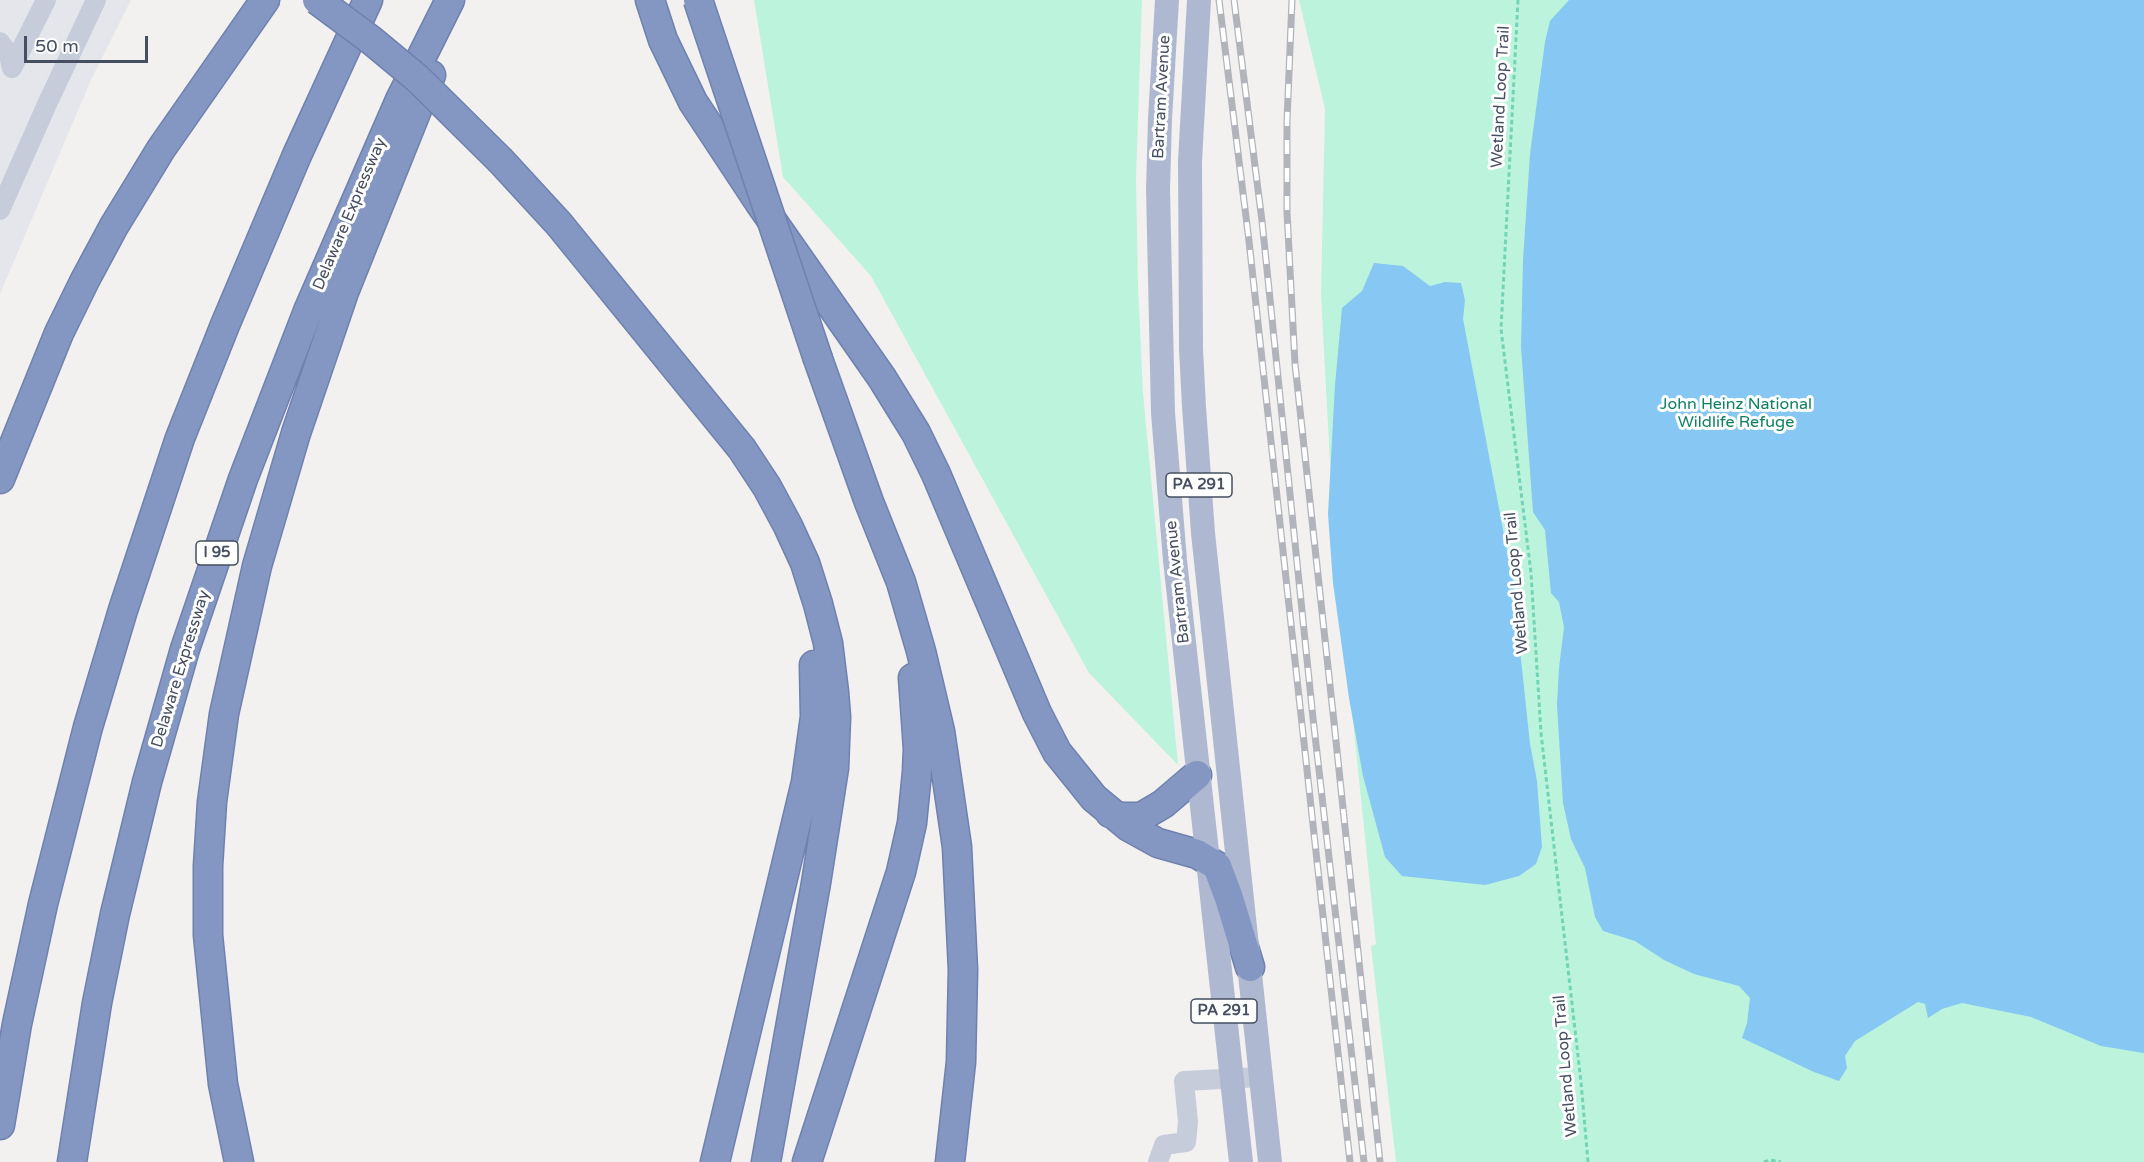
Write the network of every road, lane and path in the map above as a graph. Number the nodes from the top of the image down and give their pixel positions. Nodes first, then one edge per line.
1 (46, 0) edge
2 (96, 0) edge
3 (265, 0) edge
4 (317, 0) edge
5 (368, 0) edge
6 (450, 0) edge
7 (459, 0) edge
8 (650, 0) edge
9 (698, 0) edge
10 (1167, 0) edge
11 (1199, 0) edge
12 (1518, 0) edge
13 (0, 42) edge
14 (0, 210) edge
15 (672, 364) junction
16 (0, 479) edge
17 (869, 502) junction
18 (1197, 775) junction
19 (1110, 813) junction
20 (1208, 859) junction
21 (1250, 967) junction
22 (1261, 1077) junction
23 (1232, 1078) junction
24 (0, 1125) edge
25 (72, 1162) edge
26 (239, 1162) edge
27 (715, 1162) edge
28 (766, 1162) edge
29 (807, 1162) edge
30 (950, 1162) edge
31 (1158, 1162) edge
32 (1241, 1162) edge
33 (1270, 1162) edge
34 (1588, 1162) edge
35 (1764, 1162) edge
36 (1781, 1162) edge

1 - 13 street
2 - 14 street
3 - 16 highway
4 - 15 highway, bridge
5 - 24 highway
6 - 25 highway, Delaware Expressway / I 95
7 - 26 highway
8 - 19 highway
9 - 17 highway, bridge
10 - 18 main road, Bartram Avenue / PA 291
11 - 21 main road, Bartram Avenue / PA 291
12 - 34 path, Wetland Loop Trail
15 - 27 highway
15 - 28 highway
17 - 29 highway
17 - 30 highway
18 - 19 highway
18 - 20 main road, Bartram Avenue / PA 291
19 - 20 highway
20 - 21 highway
20 - 23 main road, Bartram Avenue / PA 291
21 - 22 main road, Bartram Avenue / PA 291
22 - 23 street
22 - 33 main road, Bartram Avenue / PA 291
23 - 31 street
23 - 32 main road, Bartram Avenue / PA 291
35 - 36 path

